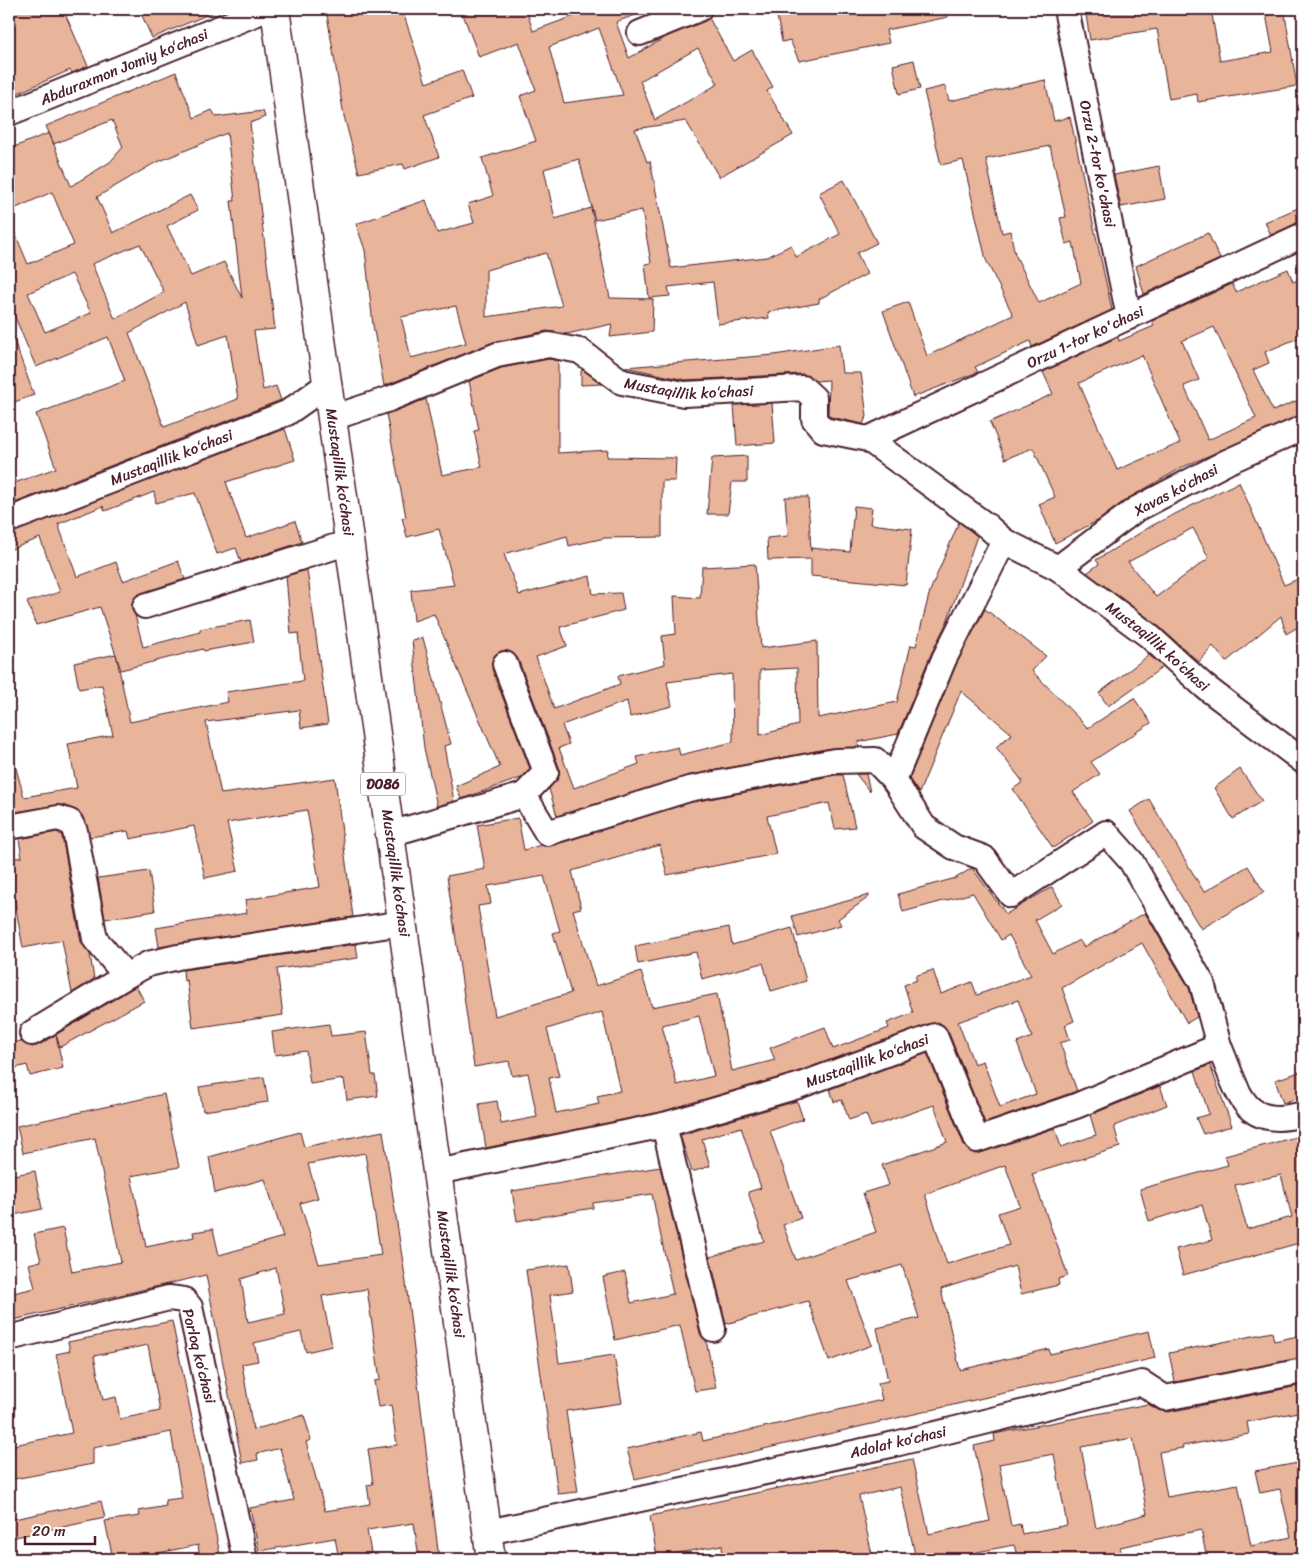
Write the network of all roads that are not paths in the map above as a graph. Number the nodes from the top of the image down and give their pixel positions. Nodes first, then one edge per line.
1 (266, 9) edge
2 (275, 9) edge
3 (699, 9) edge
4 (1066, 9) edge
5 (640, 33) dead end
6 (9, 113) edge
7 (1303, 234) edge
8 (1129, 317) junction
9 (328, 384) junction
10 (332, 418) junction
11 (1303, 428) edge
12 (868, 439) junction
13 (9, 520) edge
14 (1004, 541) junction
15 (350, 542) junction
16 (1058, 568) junction
17 (145, 606) dead end
18 (505, 664) dead end
19 (1303, 762) edge
20 (894, 780) junction
21 (524, 796) junction
22 (9, 827) edge
23 (390, 834) junction
24 (403, 923) junction
25 (126, 976) junction
26 (32, 1033) dead end
27 (1219, 1046) junction
28 (1303, 1114) edge
29 (664, 1125) junction
30 (437, 1172) junction
31 (713, 1329) dead end
32 (9, 1338) edge
33 (1303, 1371) edge
34 (488, 1532) junction
35 (246, 1559) edge
36 (491, 1559) edge

1 - 6 street, Abduraxmon Jomiy koʻchasi
2 - 9 main road, Mustaqillik koʻchasi / D086
3 - 5 street
4 - 8 street, Orzu 2-tor ko'chasi
7 - 8 street, Orzu 1-tor ko'chasi
8 - 12 street, Orzu 1-tor ko'chasi
9 - 10 main road, Mustaqillik koʻchasi / D086
9 - 13 street, Mustaqillik ko‘chasi
10 - 12 street, Mustaqillik ko‘chasi
10 - 15 main road, Mustaqillik koʻchasi / D086
11 - 16 street, Xavas koʻchasi
12 - 14 street, Mustaqillik ko‘chasi
14 - 16 street, Mustaqillik ko‘chasi
14 - 20 street
15 - 17 street
15 - 23 main road, Mustaqillik koʻchasi / D086
16 - 19 street, Mustaqillik ko‘chasi
18 - 21 street
20 - 21 street
20 - 27 street
21 - 23 street
22 - 25 street
23 - 24 main road, Mustaqillik koʻchasi / D086
24 - 25 street
24 - 30 main road, Mustaqillik koʻchasi / D086
25 - 26 street
27 - 28 street
27 - 29 street, Mustaqillik ko‘chasi
29 - 30 street, Mustaqillik ko‘chasi
29 - 31 street
30 - 34 main road, Mustaqillik koʻchasi / D086
32 - 35 street, Porloq koʻchasi
33 - 34 street, Adolat koʻchasi
34 - 36 main road, Mustaqillik koʻchasi / D086

